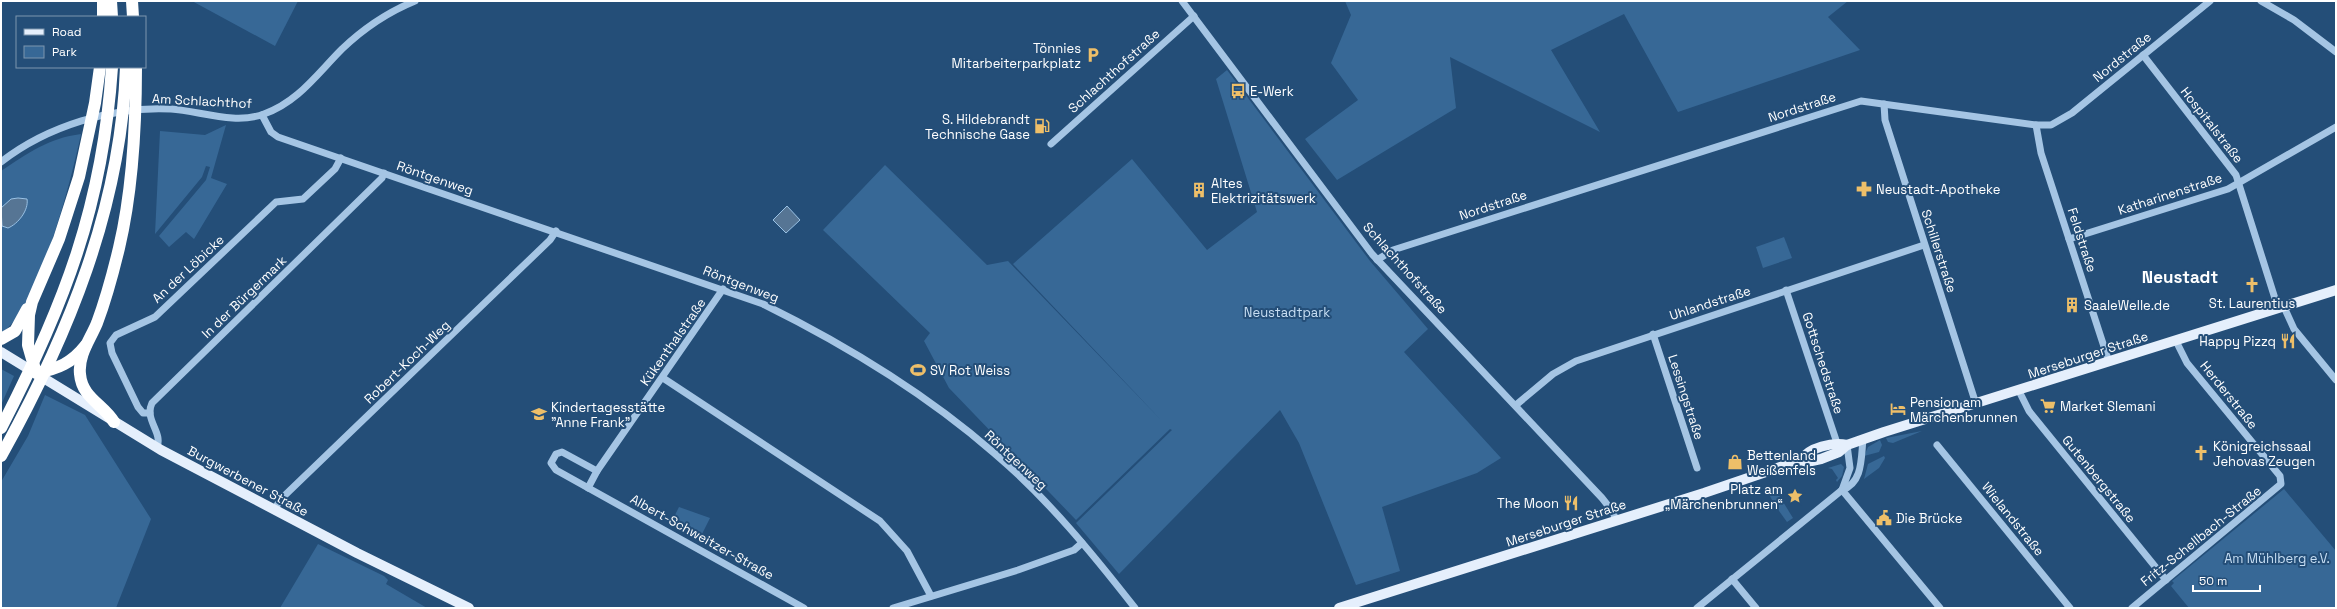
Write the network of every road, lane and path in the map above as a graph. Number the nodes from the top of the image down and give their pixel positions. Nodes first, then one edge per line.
1 (103, 1) edge
2 (111, 1) edge
3 (125, 1) edge
4 (132, 1) edge
5 (415, 1) edge
6 (1182, 1) edge
7 (2210, 1) edge
8 (2262, 1) edge
9 (103, 16) edge
10 (112, 16) edge
11 (126, 16) edge
12 (133, 16) edge
13 (1194, 16) junction
14 (2336, 52) edge
15 (2143, 55) junction
16 (100, 68) edge
17 (112, 68) edge
18 (126, 68) edge
19 (136, 68) edge
20 (1884, 104) junction
21 (262, 115) junction
22 (2036, 125) junction
23 (2336, 127) edge
24 (1051, 144) dead end
25 (342, 158) junction
26 (1, 162) edge
27 (384, 173) junction
28 (2239, 183) junction
29 (556, 231) junction
30 (2069, 239) junction
31 (1924, 245) junction
32 (1377, 260) junction
33 (723, 289) junction
34 (1786, 290) junction
35 (2336, 290) edge
36 (32, 302) junction
37 (2281, 307) junction
38 (1653, 334) junction
39 (1, 339) edge
40 (2176, 341) junction
41 (86, 345) junction
42 (1, 352) edge
43 (2109, 362) junction
44 (36, 373) junction
45 (663, 378) junction
46 (2336, 380) edge
47 (2019, 390) junction
48 (1976, 404) junction
49 (1516, 405) junction
50 (150, 413) junction
51 (114, 422) junction
52 (1, 428) edge
53 (1863, 439) junction
54 (1837, 443) junction
55 (1937, 444) dead end
56 (1847, 445) junction
57 (157, 448) junction
58 (1, 456) edge
59 (1801, 460) junction
60 (1697, 468) dead end
61 (597, 471) junction
62 (2282, 480) joint
63 (588, 488) junction
64 (1842, 490) junction
65 (274, 510) junction
66 (1616, 521) junction
67 (1082, 543) junction
68 (1732, 579) junction
69 (2166, 580) junction
70 (931, 596) junction
71 (469, 608) edge
72 (804, 608) edge
73 (893, 608) edge
74 (1135, 608) edge
75 (1339, 608) edge
76 (1697, 608) edge
77 (1756, 608) edge
78 (1940, 608) edge
79 (2070, 608) edge
80 (2132, 608) edge

1 - 9 highway
2 - 10 highway
3 - 11 highway
4 - 12 highway
5 - 21 street, Am Schlachthof
6 - 13 street, Schlachthofstraße
7 - 15 street, Nordstraße
8 - 14 street
13 - 24 street, Schlachthofstraße
13 - 32 street, Schlachthofstraße
15 - 22 street, Nordstraße
15 - 28 street, Hospitalstraße
16 - 36 highway
17 - 52 highway
18 - 58 highway
19 - 41 highway
20 - 22 street, Nordstraße
20 - 31 street, Schillerstraße
20 - 32 street, Nordstraße
21 - 25 street, Röntgenweg
21 - 26 street, Am Schlachthof
22 - 30 street, Feldstraße
23 - 28 street, Katharinenstraße
25 - 27 street, Röntgenweg
25 - 50 street, An der Löbicke
27 - 29 street, Röntgenweg
27 - 50 street, In der Bürgermark
28 - 30 street, Katharinenstraße
28 - 37 street, Hospitalstraße
29 - 33 street, Röntgenweg
29 - 65 street, Robert-Koch-Weg
30 - 43 street, Feldstraße
31 - 34 street, Uhlandstraße
31 - 48 street, Schillerstraße
32 - 49 street, Schlachthofstraße
33 - 45 street, Kükenthalstraße
33 - 67 street, Röntgenweg
34 - 38 street, Uhlandstraße
34 - 54 street, Gottschedstraße
35 - 37 main road, Merseburger Straße
36 - 39 highway
36 - 44 highway
37 - 40 main road, Merseburger Straße
37 - 46 street, Hospitalstraße
38 - 49 street, Uhlandstraße
38 - 60 street, Lessingstraße
40 - 43 main road, Merseburger Straße
40 - 62 street, Herderstraße
41 - 44 highway
41 - 51 highway
42 - 44 main road, Burgwerbener Straße
43 - 47 main road, Merseburger Straße
44 - 51 main road, Burgwerbener Straße
45 - 61 street, Kükenthalstraße
45 - 70 street
47 - 48 main road, Merseburger Straße
47 - 69 street, Gutenbergstraße
48 - 53 main road, Merseburger Straße
49 - 66 street, Schlachthofstraße
50 - 57 street
51 - 57 main road, Burgwerbener Straße
53 - 56 main road, Merseburger Straße
53 - 64 street
54 - 56 main road, Merseburger Straße
54 - 59 main road, Merseburger Straße
55 - 79 street, Wielandstraße
56 - 59 main road, Merseburger Straße
56 - 64 street
57 - 65 main road, Burgwerbener Straße
59 - 66 main road, Merseburger Straße
61 - 63 street, Kükenthalstraße
61 - 63 street, Albert-Schweitzer-Straße
62 - 69 street, Fritz-Schellbach-Straße
63 - 72 street, Albert-Schweitzer-Straße
64 - 68 street
64 - 78 street
65 - 71 main road, Burgwerbener Straße
66 - 75 main road, Merseburger Straße
67 - 70 street
67 - 74 street, Röntgenweg
68 - 76 street
68 - 77 street
69 - 80 street, Fritz-Schellbach-Straße
70 - 73 street

